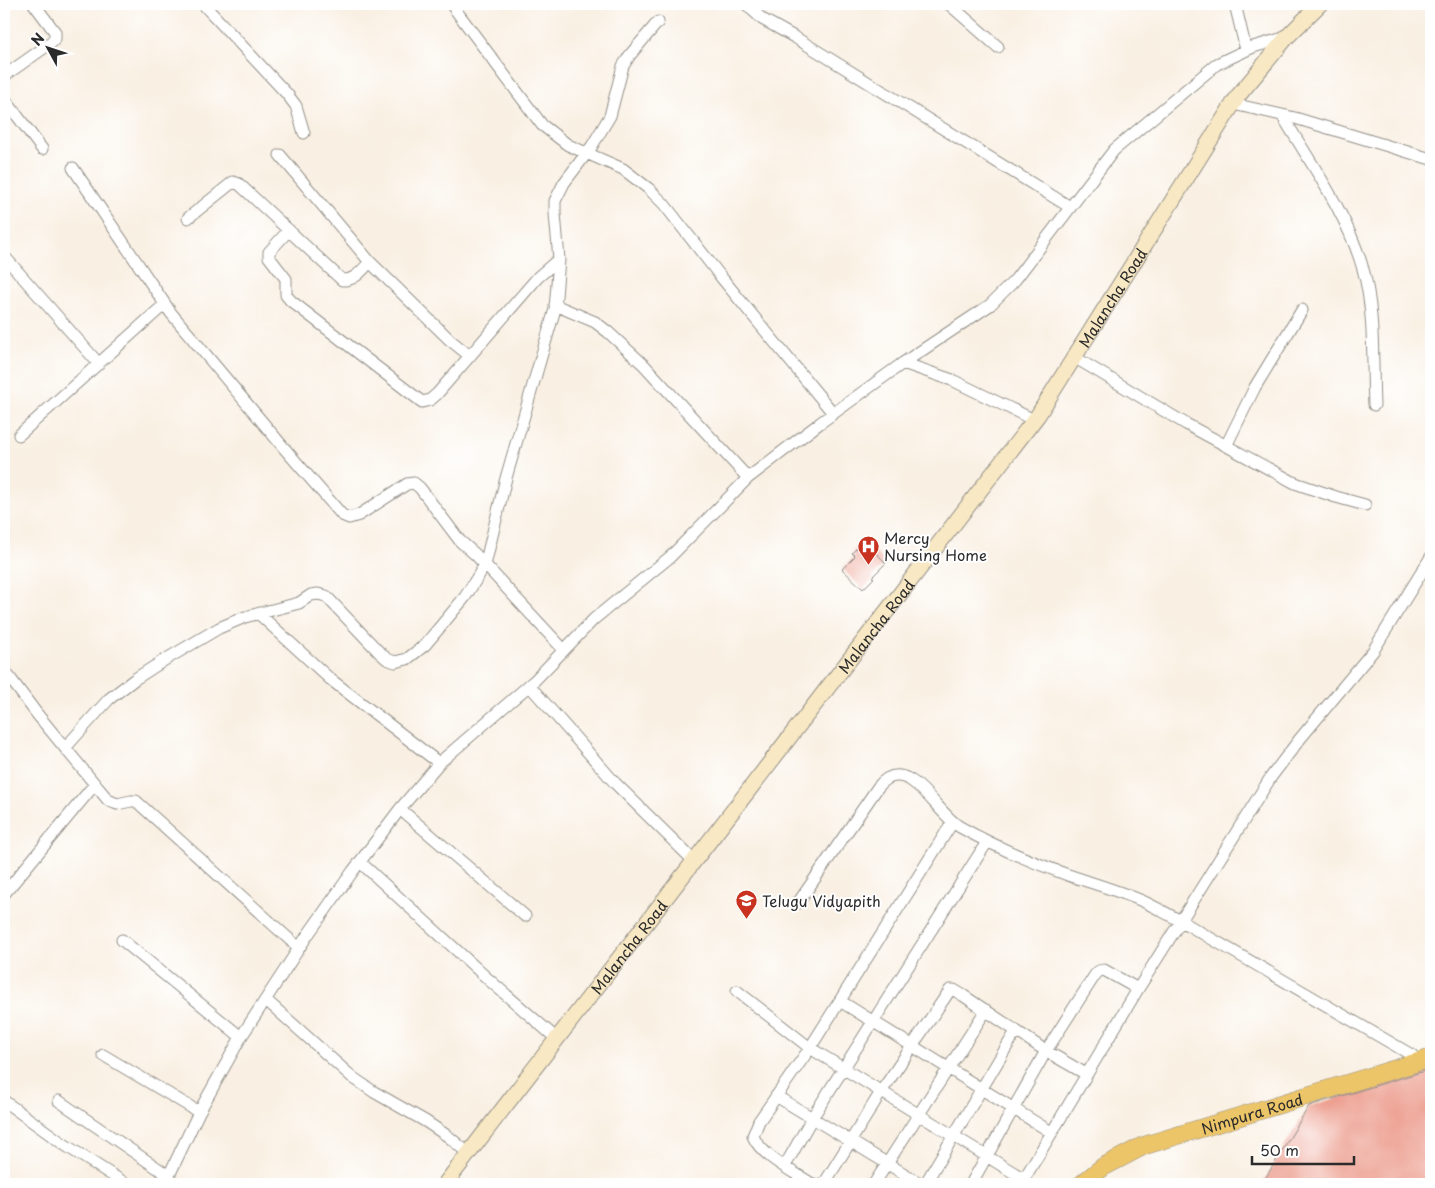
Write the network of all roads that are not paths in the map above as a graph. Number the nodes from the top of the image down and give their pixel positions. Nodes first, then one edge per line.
1 (34, 4) edge
2 (203, 4) edge
3 (451, 4) edge
4 (746, 4) edge
5 (949, 4) edge
6 (1235, 4) edge
7 (1320, 4) edge
8 (658, 22) dead end
9 (1287, 37) junction
10 (998, 47) dead end
11 (1246, 50) junction
12 (4, 76) edge
13 (4, 98) edge
14 (1232, 104) junction
15 (1282, 115) junction
16 (304, 133) dead end
17 (42, 149) dead end
18 (586, 154) junction
19 (280, 156) dead end
20 (1431, 159) edge
21 (73, 168) dead end
22 (1070, 207) junction
23 (188, 218) dead end
24 (289, 230) junction
25 (4, 256) edge
26 (559, 259) junction
27 (370, 262) junction
28 (165, 304) junction
29 (555, 304) junction
30 (1302, 310) dead end
31 (470, 356) junction
32 (1074, 357) junction
33 (903, 363) junction
34 (100, 364) junction
35 (1374, 405) dead end
36 (833, 413) junction
37 (1034, 420) junction
38 (19, 435) dead end
39 (1226, 446) junction
40 (748, 478) junction
41 (1365, 505) dead end
42 (1431, 556) edge
43 (486, 565) junction
44 (260, 614) junction
45 (564, 650) junction
46 (4, 670) edge
47 (529, 685) junction
48 (65, 748) junction
49 (439, 763) junction
50 (95, 784) junction
51 (400, 809) junction
52 (952, 823) junction
53 (987, 842) junction
54 (694, 861) junction
55 (360, 862) junction
56 (4, 894) edge
57 (798, 903) dead end
58 (525, 916) dead end
59 (1180, 921) junction
60 (122, 940) dead end
61 (299, 948) junction
62 (1138, 989) junction
63 (737, 991) dead end
64 (266, 1000) junction
65 (840, 1000) junction
66 (986, 1010) junction
67 (874, 1022) junction
68 (1016, 1031) junction
69 (241, 1037) junction
70 (557, 1039) junction
71 (912, 1046) junction
72 (810, 1048) junction
73 (1046, 1050) junction
74 (103, 1056) dead end
75 (1427, 1060) edge
76 (948, 1068) junction
77 (844, 1069) junction
78 (1086, 1074) junction
79 (981, 1088) junction
80 (881, 1092) junction
81 (776, 1096) junction
82 (4, 1101) edge
83 (59, 1101) dead end
84 (1013, 1109) junction
85 (199, 1112) junction
86 (918, 1114) junction
87 (812, 1118) junction
88 (1051, 1132) junction
89 (953, 1136) junction
90 (850, 1141) junction
91 (469, 1154) junction
92 (988, 1157) junction
93 (887, 1164) junction
94 (785, 1166) junction
95 (167, 1180) edge
96 (1022, 1182) edge
97 (126, 1184) edge
98 (445, 1184) edge
99 (812, 1184) edge
100 (824, 1184) edge
101 (874, 1184) edge
102 (921, 1184) edge
103 (925, 1184) edge
104 (971, 1184) edge
105 (1082, 1184) edge

1 - 12 street
2 - 16 street
3 - 18 street
4 - 22 street
5 - 10 street
6 - 11 street
7 - 9 street, Malancha Road
8 - 18 street
9 - 11 street
9 - 14 street, Malancha Road
11 - 22 street
13 - 17 street
14 - 15 street
14 - 32 street, Malancha Road
15 - 20 street
15 - 35 street
18 - 26 street
18 - 36 street
19 - 27 street
21 - 28 street
22 - 33 street
23 - 24 street
24 - 27 street
24 - 31 street
25 - 34 street
26 - 29 street
26 - 31 street
27 - 31 street
28 - 34 street
28 - 43 street
29 - 40 street
29 - 43 street
30 - 39 street
32 - 37 street, Malancha Road
32 - 39 street
33 - 36 street
33 - 37 street
34 - 38 street
36 - 40 street
37 - 54 street, Malancha Road
39 - 41 street
40 - 45 street
42 - 59 street
43 - 44 street
43 - 45 street
44 - 48 street
44 - 49 street
45 - 47 street
46 - 48 street
47 - 49 street
47 - 54 street
48 - 50 street
49 - 51 street
50 - 56 street
50 - 61 street
51 - 55 street
51 - 58 street
52 - 53 street
52 - 57 street
52 - 65 street
53 - 59 street
53 - 67 street
54 - 70 street, Malancha Road
55 - 61 street
55 - 70 street
59 - 62 street
59 - 75 street
60 - 69 street
61 - 64 street
62 - 73 street
62 - 78 street
63 - 72 street
64 - 69 street
64 - 91 street
65 - 67 street
65 - 72 street
66 - 68 street
66 - 71 street
66 - 76 street
67 - 71 street
67 - 77 street
68 - 73 street
68 - 79 street
69 - 85 street
70 - 91 street, Malancha Road
71 - 76 street
71 - 80 street
72 - 77 street
72 - 81 street
73 - 78 street
73 - 84 street
74 - 85 street
75 - 105 main road, Nimpura Road
76 - 79 street
76 - 86 street
77 - 80 street
77 - 87 street
78 - 88 street
79 - 84 street
79 - 89 street
80 - 86 street
80 - 90 street
81 - 87 street
81 - 94 street
82 - 97 street
83 - 95 street
84 - 88 street
84 - 92 street
85 - 95 street
86 - 89 street
86 - 93 street
87 - 90 street
87 - 94 street
88 - 96 street
89 - 92 street
89 - 103 street
90 - 93 street
90 - 100 street
91 - 98 street, Malancha Road
92 - 96 street
92 - 104 street
93 - 101 street
93 - 102 street
94 - 99 street

